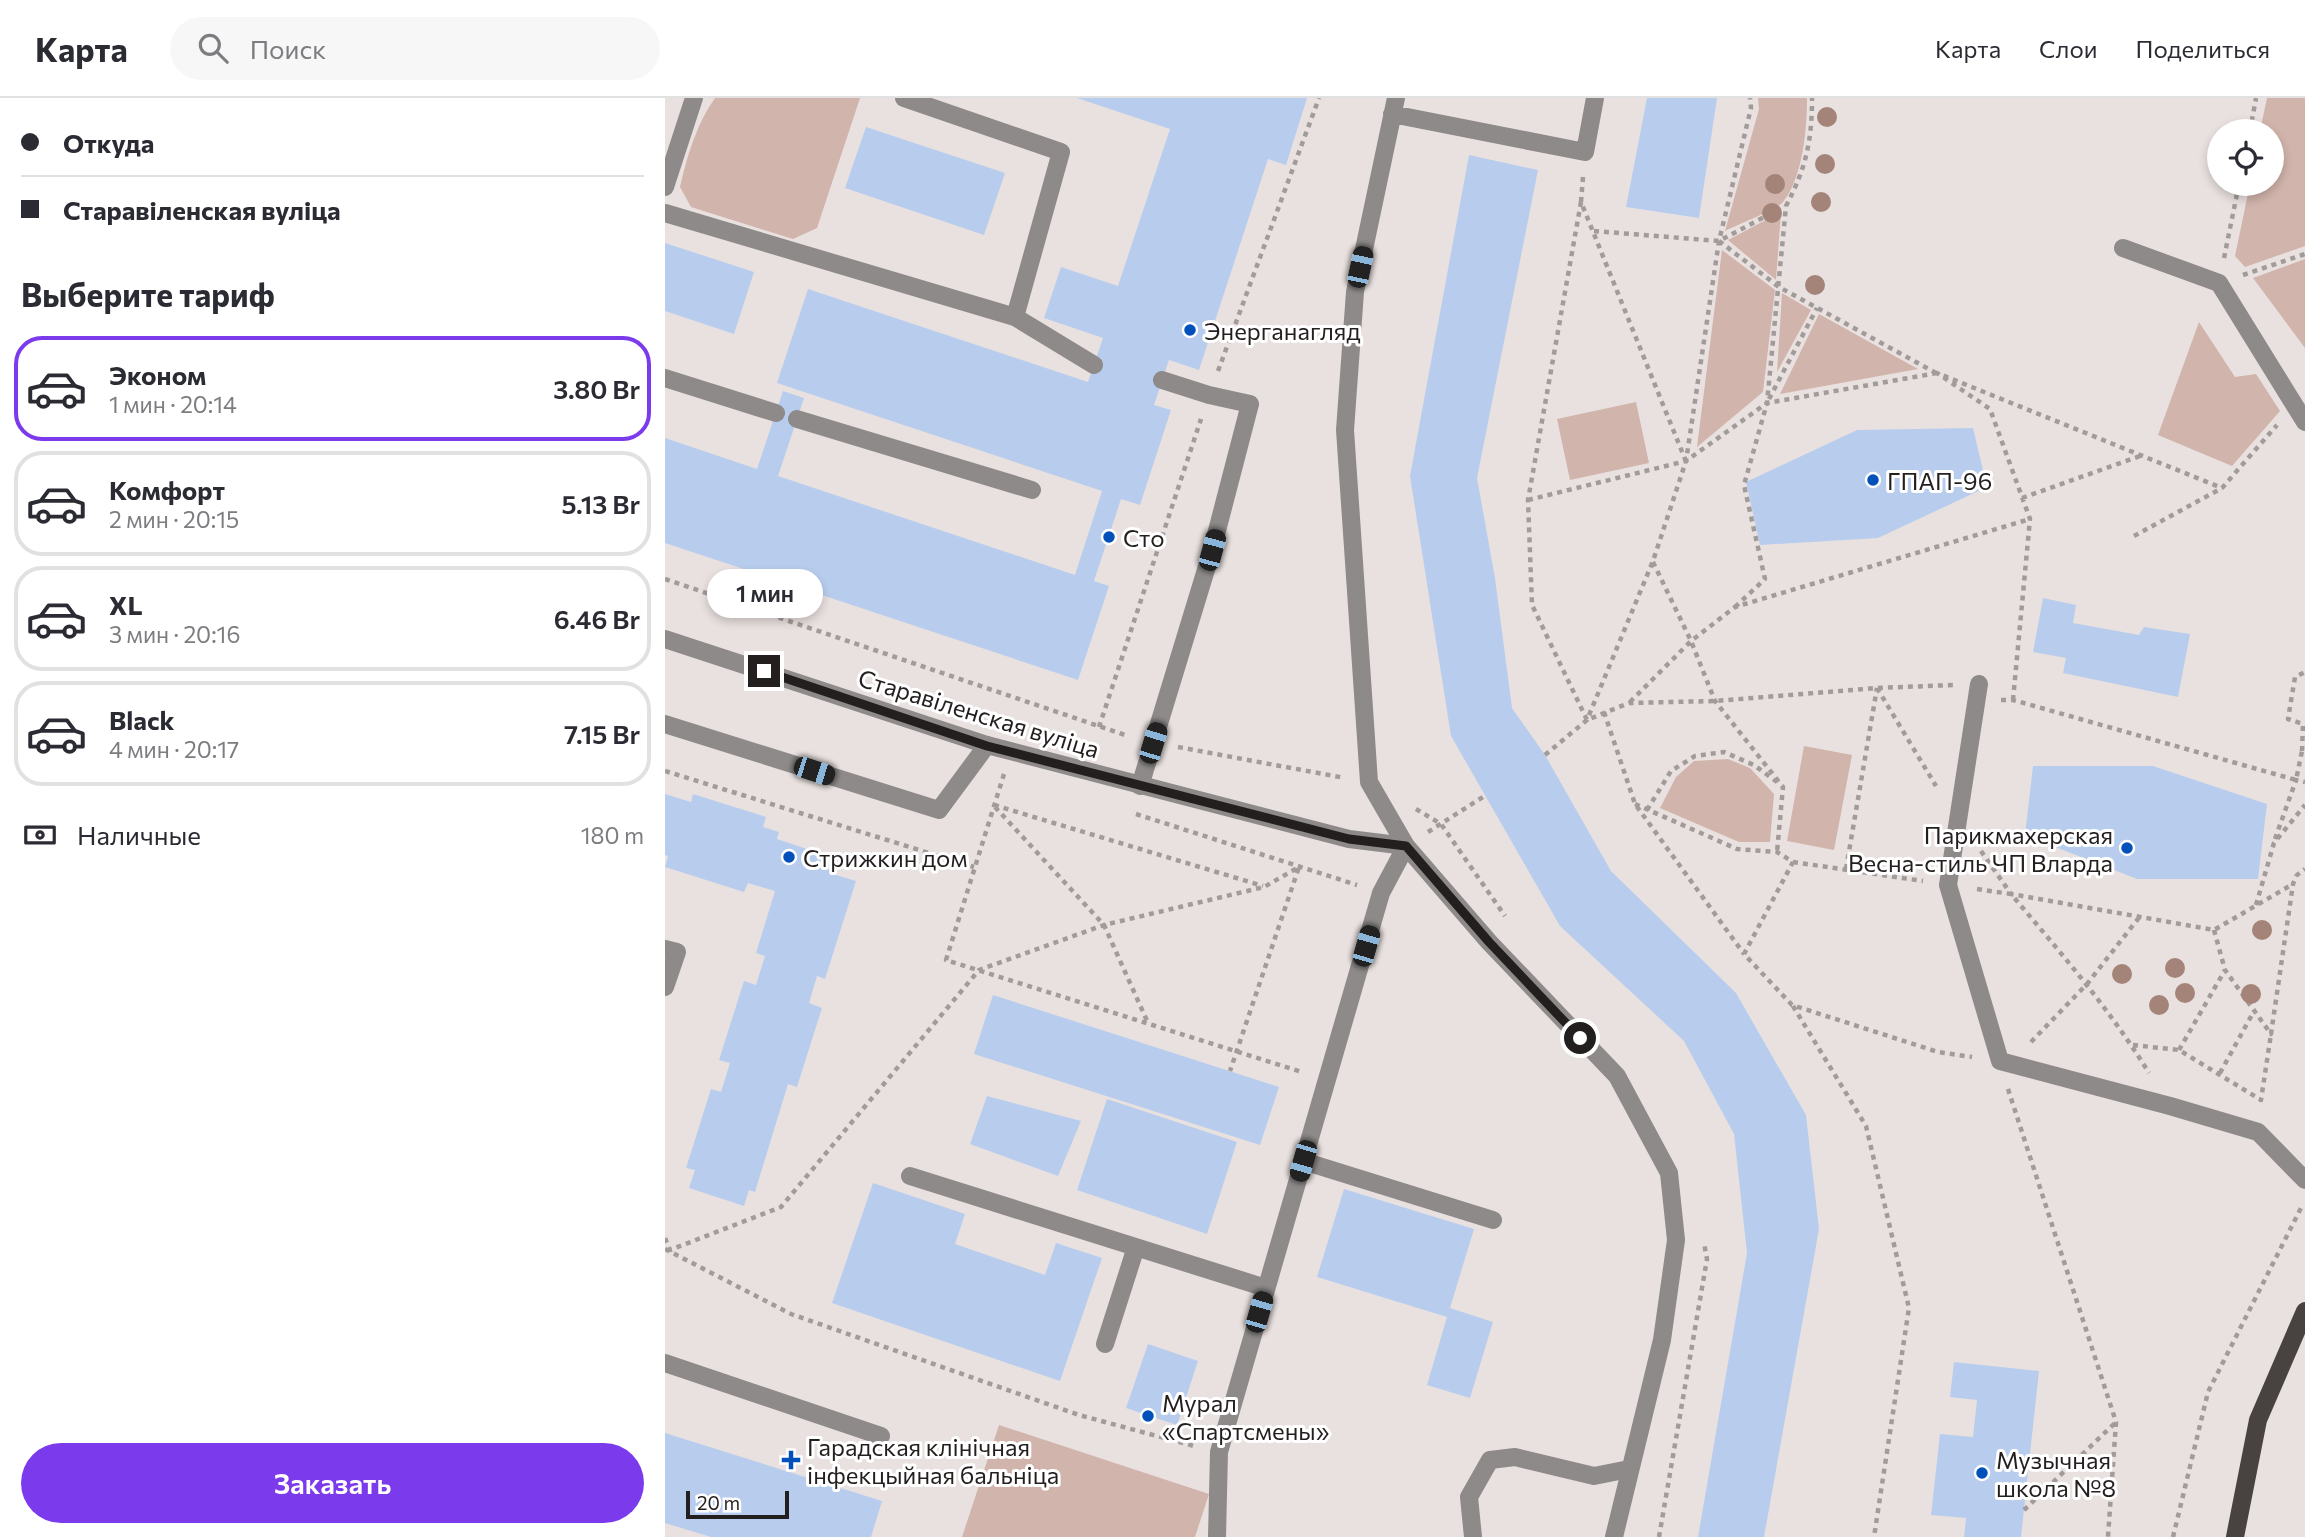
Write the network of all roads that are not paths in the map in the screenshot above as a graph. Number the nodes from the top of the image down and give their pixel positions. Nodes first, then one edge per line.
1 (694, 98) edge
2 (904, 98) edge
3 (1595, 98) edge
4 (1394, 106) edge
5 (665, 187) edge
6 (665, 212) edge
7 (2123, 248) dead end
8 (1015, 317) junction
9 (1094, 365) dead end
10 (665, 378) edge
11 (1163, 380) dead end
12 (776, 413) dead end
13 (797, 419) dead end
14 (2305, 422) edge
15 (1032, 490) dead end
16 (665, 639) edge
17 (1979, 684) road end
18 (665, 724) edge
19 (987, 746) junction
20 (1140, 786) junction
21 (1406, 846) junction
22 (665, 949) edge
23 (665, 988) edge
24 (1303, 1161) junction
25 (910, 1176) dead end
26 (2305, 1180) edge
27 (1493, 1220) dead end
28 (1136, 1247) junction
29 (1266, 1288) junction
30 (2305, 1311) edge
31 (1105, 1344) dead end
32 (665, 1363) edge
33 (881, 1436) dead end
34 (1629, 1469) junction
35 (1217, 1537) edge
36 (1473, 1537) edge
37 (1614, 1537) edge
38 (2235, 1537) edge

1 - 5 street
2 - 8 street
3 - 4 street
4 - 21 street
6 - 8 street
7 - 14 street
8 - 9 street
10 - 12 street
11 - 20 street
13 - 15 street
16 - 19 street, Старавіленская вуліца
17 - 26 street
18 - 19 street
19 - 20 street, Старавіленская вуліца
20 - 21 street, Старавіленская вуліца
21 - 24 street
21 - 34 street
22 - 23 street
24 - 27 street
24 - 29 street
25 - 28 street
28 - 29 street
28 - 31 street
29 - 35 street
30 - 38 main road
32 - 33 street
34 - 36 street
34 - 37 street

